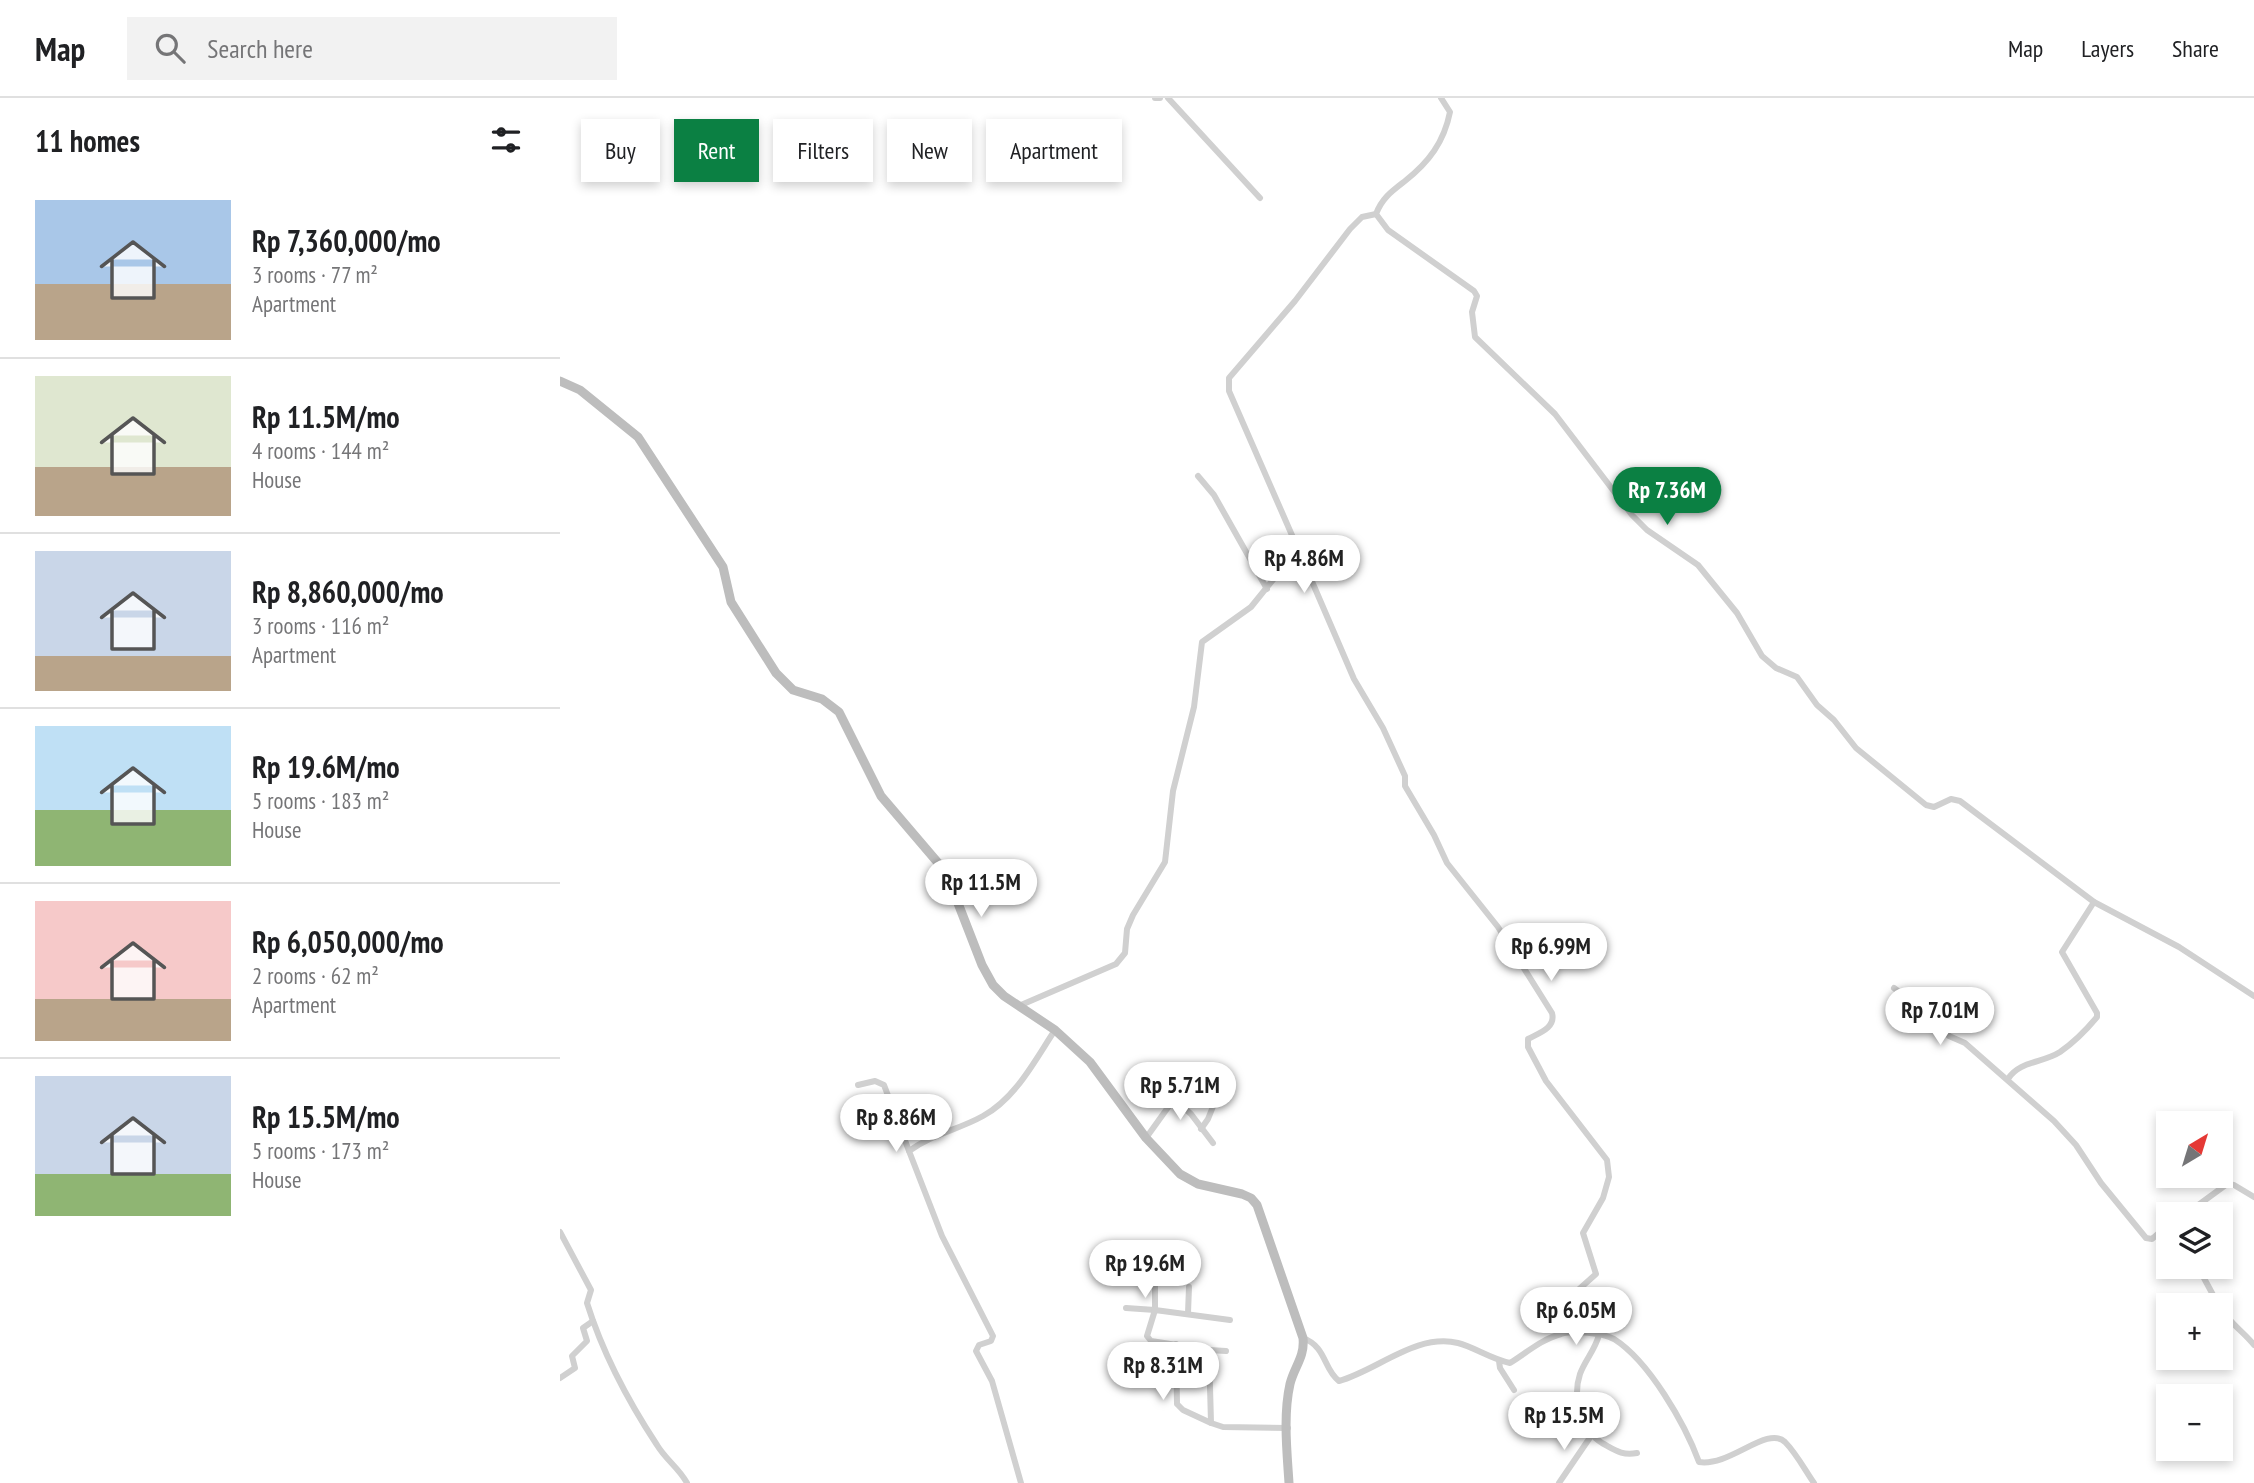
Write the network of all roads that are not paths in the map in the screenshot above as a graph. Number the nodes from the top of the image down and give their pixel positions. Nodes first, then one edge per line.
1 (1168, 98) edge
2 (1441, 98) edge
3 (1260, 198) dead end
4 (1376, 214) junction
5 (560, 381) edge
6 (1198, 476) dead end
7 (1298, 549) junction
8 (1267, 589) junction
9 (2094, 902) junction
10 (1894, 988) dead end
11 (2254, 996) edge
12 (1021, 1005) junction
13 (1055, 1030) junction
14 (2008, 1079) junction
15 (1186, 1080) dead end
16 (859, 1085) dead end
17 (1218, 1094) dead end
18 (1174, 1099) junction
19 (1201, 1129) junction
20 (1146, 1138) junction
21 (1213, 1143) dead end
22 (909, 1151) junction
23 (2254, 1197) edge
24 (2202, 1202) edge
25 (560, 1232) edge
26 (2156, 1235) edge
27 (1156, 1280) dead end
28 (1189, 1287) dead end
29 (1126, 1308) dead end
30 (1155, 1310) junction
31 (1188, 1313) junction
32 (1230, 1320) dead end
33 (593, 1321) junction
34 (2233, 1325) edge
35 (2254, 1328) edge
36 (1563, 1333) junction
37 (2245, 1334) junction
38 (1599, 1335) junction
39 (1303, 1338) junction
40 (1176, 1344) junction
41 (2254, 1345) edge
42 (1209, 1350) junction
43 (1226, 1351) dead end
44 (1499, 1361) junction
45 (560, 1378) edge
46 (1514, 1390) dead end
47 (1211, 1423) junction
48 (1288, 1428) junction
49 (1591, 1436) junction
50 (1637, 1453) dead end
51 (687, 1483) edge
52 (1021, 1483) edge
53 (1289, 1483) edge
54 (1559, 1483) edge
55 (1814, 1483) edge

1 - 3 street
2 - 4 street
4 - 7 street
4 - 9 street
5 - 12 main road
6 - 8 street
7 - 8 street
7 - 36 street
8 - 12 street
9 - 11 street
9 - 14 street
10 - 14 street
12 - 13 main road
13 - 20 main road
13 - 22 street
14 - 26 street
15 - 18 street
16 - 22 street
17 - 19 street
18 - 19 street
18 - 20 street
19 - 21 street
20 - 39 main road
22 - 52 street
23 - 24 street
25 - 33 street
27 - 30 street
28 - 31 street
29 - 30 street
30 - 31 street
30 - 40 street
31 - 32 street
33 - 45 street
33 - 51 street
34 - 37 street
35 - 37 street
36 - 38 street
36 - 44 street
37 - 41 street
38 - 49 street
38 - 55 street
39 - 44 street
39 - 48 main road
40 - 42 street
40 - 47 street
42 - 43 street
42 - 47 street
44 - 46 street
47 - 48 street
48 - 53 main road
49 - 50 street
49 - 54 street

